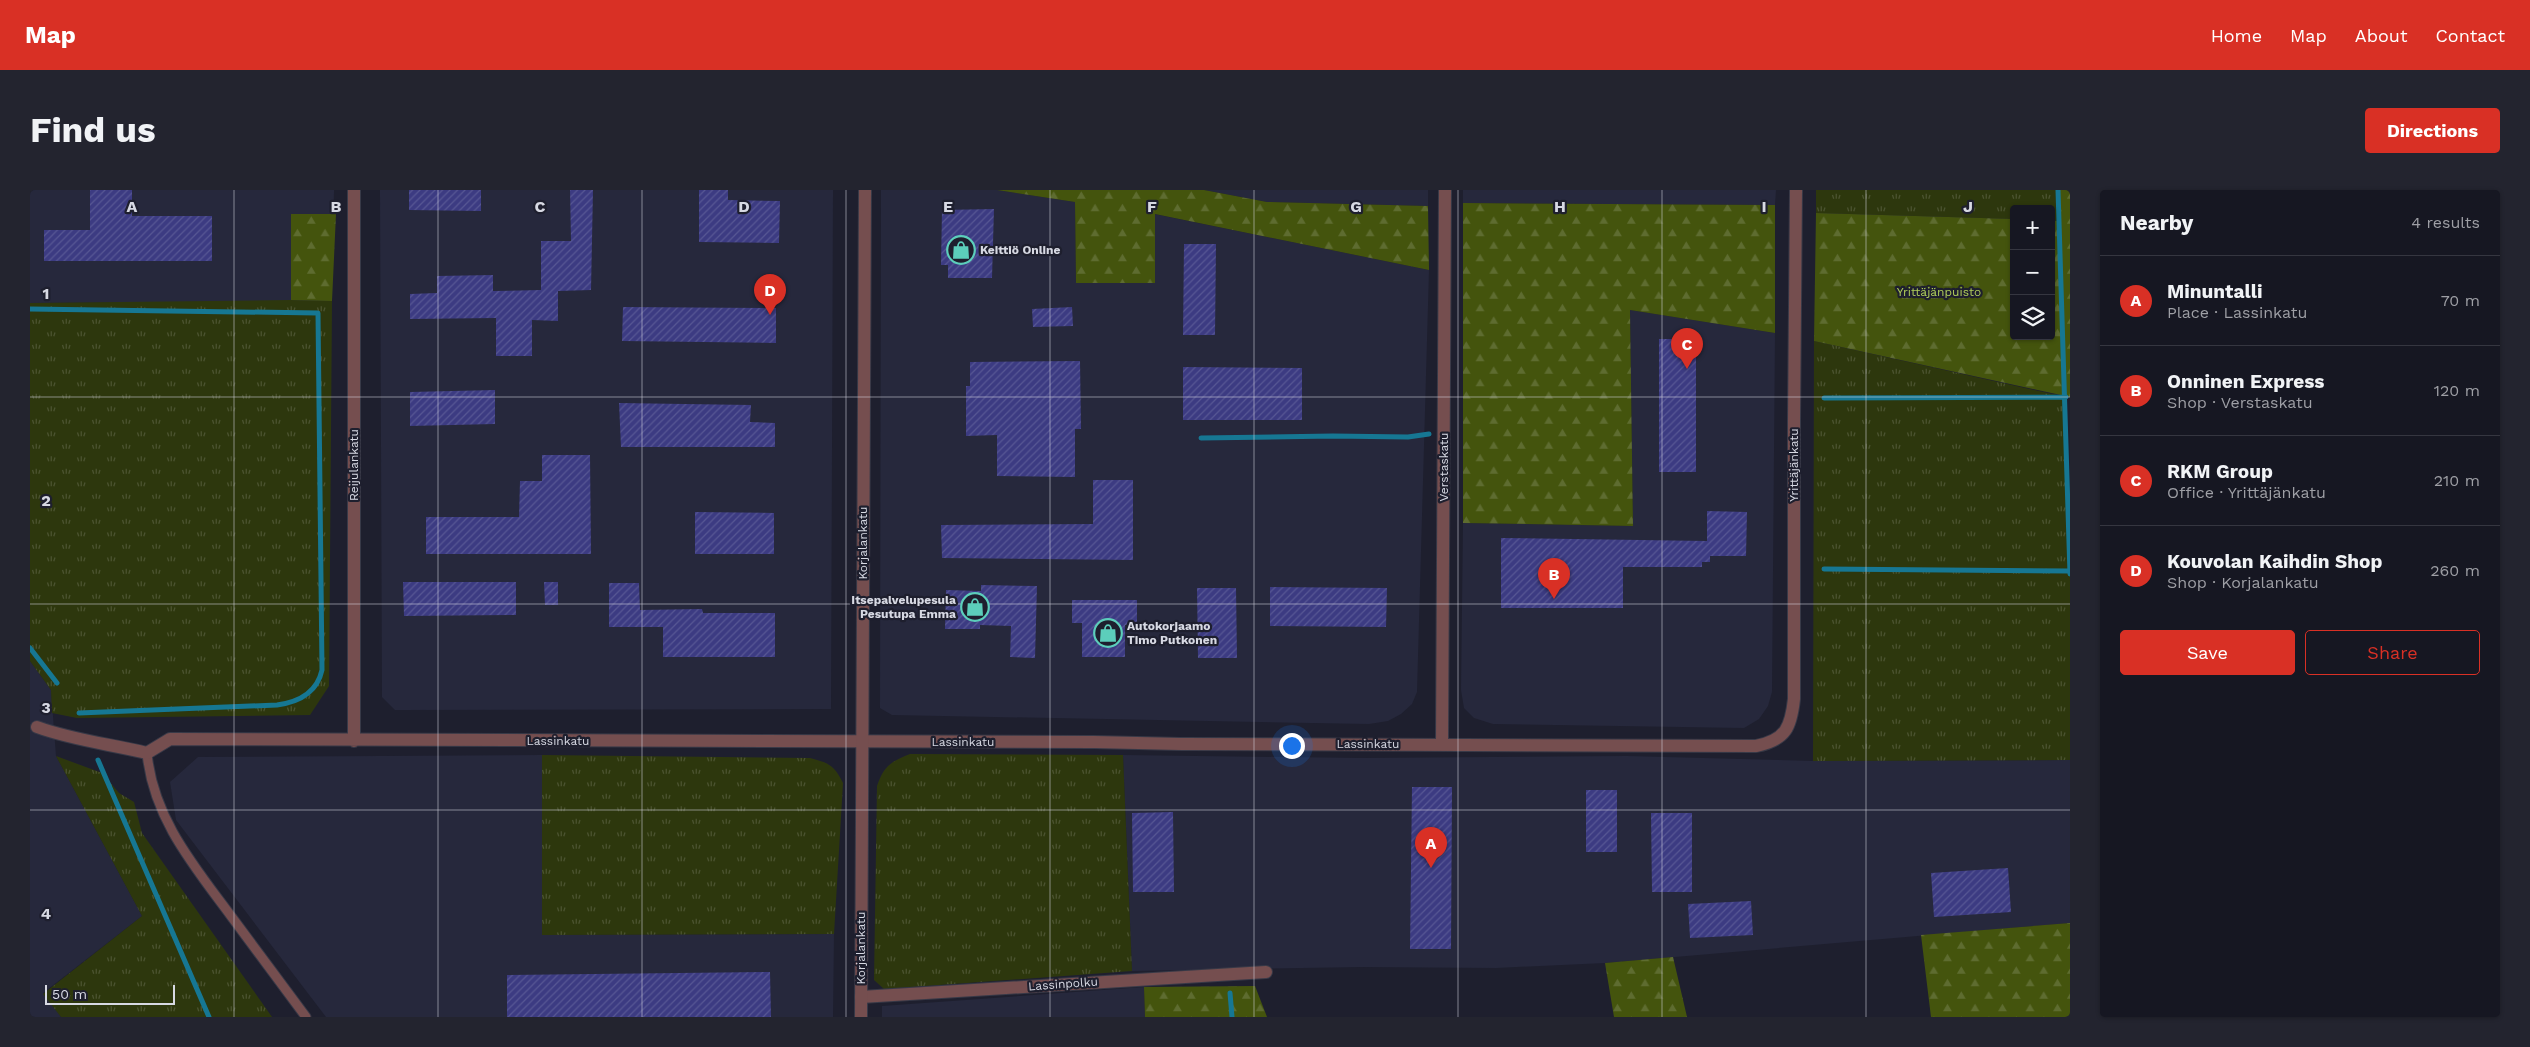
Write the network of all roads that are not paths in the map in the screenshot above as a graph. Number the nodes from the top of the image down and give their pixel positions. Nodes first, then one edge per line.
1 (354, 190) edge
2 (865, 190) edge
3 (1445, 190) edge
4 (1796, 190) edge
5 (37, 726) dead end
6 (1781, 737) joint
7 (354, 741) junction
8 (862, 742) junction
9 (1442, 744) junction
10 (147, 754) junction
11 (1266, 972) dead end
12 (861, 997) junction
13 (306, 1017) edge
14 (861, 1017) edge

1 - 7 street, Reijulankatu
2 - 8 street, Korjalankatu
3 - 9 street, Verstaskatu
4 - 6 street, Yrittäjänkatu
5 - 10 street
6 - 9 street, Lassinkatu
7 - 8 street, Lassinkatu
7 - 10 street, Lassinkatu
8 - 9 street, Lassinkatu
8 - 12 street, Korjalankatu
10 - 13 lane
11 - 12 street, Lassinpolku
12 - 14 street, Korjalankatu

